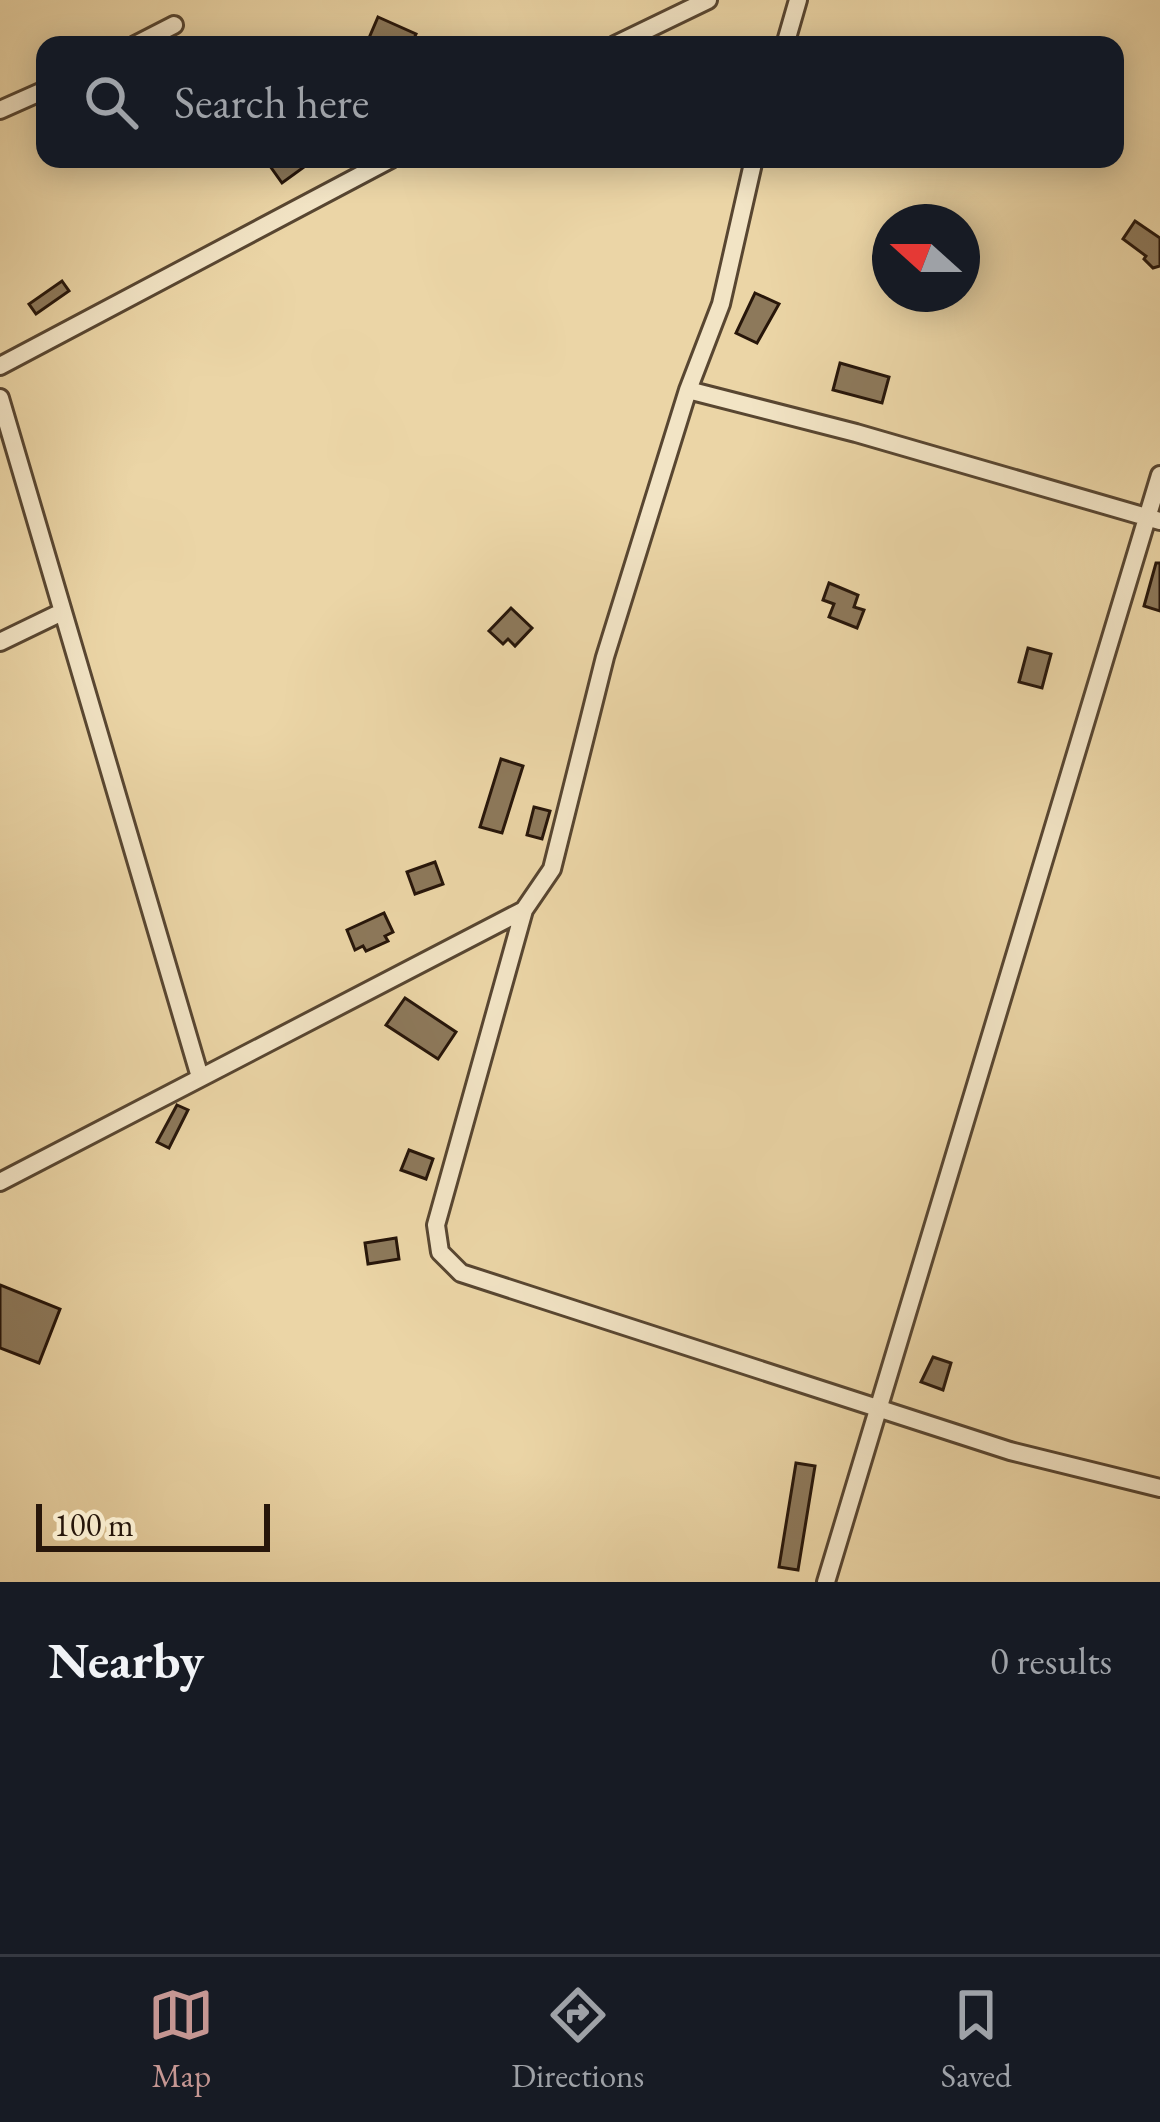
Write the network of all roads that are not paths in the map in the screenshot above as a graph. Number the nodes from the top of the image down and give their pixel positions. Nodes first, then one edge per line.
1 (708, 0) edge
2 (798, 0) edge
3 (173, 25) dead end
4 (152, 36) edge
5 (634, 36) edge
6 (788, 36) edge
7 (36, 94) edge
8 (0, 110) edge
9 (374, 168) edge
10 (752, 168) edge
11 (0, 366) edge
12 (688, 390) junction
13 (0, 398) edge
14 (1160, 475) edge
15 (1153, 519) edge
16 (62, 612) junction
17 (0, 642) edge
18 (524, 910) junction
19 (200, 1077) junction
20 (0, 1181) edge
21 (877, 1406) junction
22 (1160, 1488) edge
23 (826, 1582) edge

1 - 5 street
2 - 6 street
3 - 4 street
7 - 8 street
9 - 11 street
10 - 12 street
12 - 15 street
12 - 18 street
13 - 16 street
14 - 15 street
15 - 21 street
16 - 17 street
16 - 19 street
18 - 19 street
18 - 21 street
19 - 20 street
21 - 22 street
21 - 23 street

